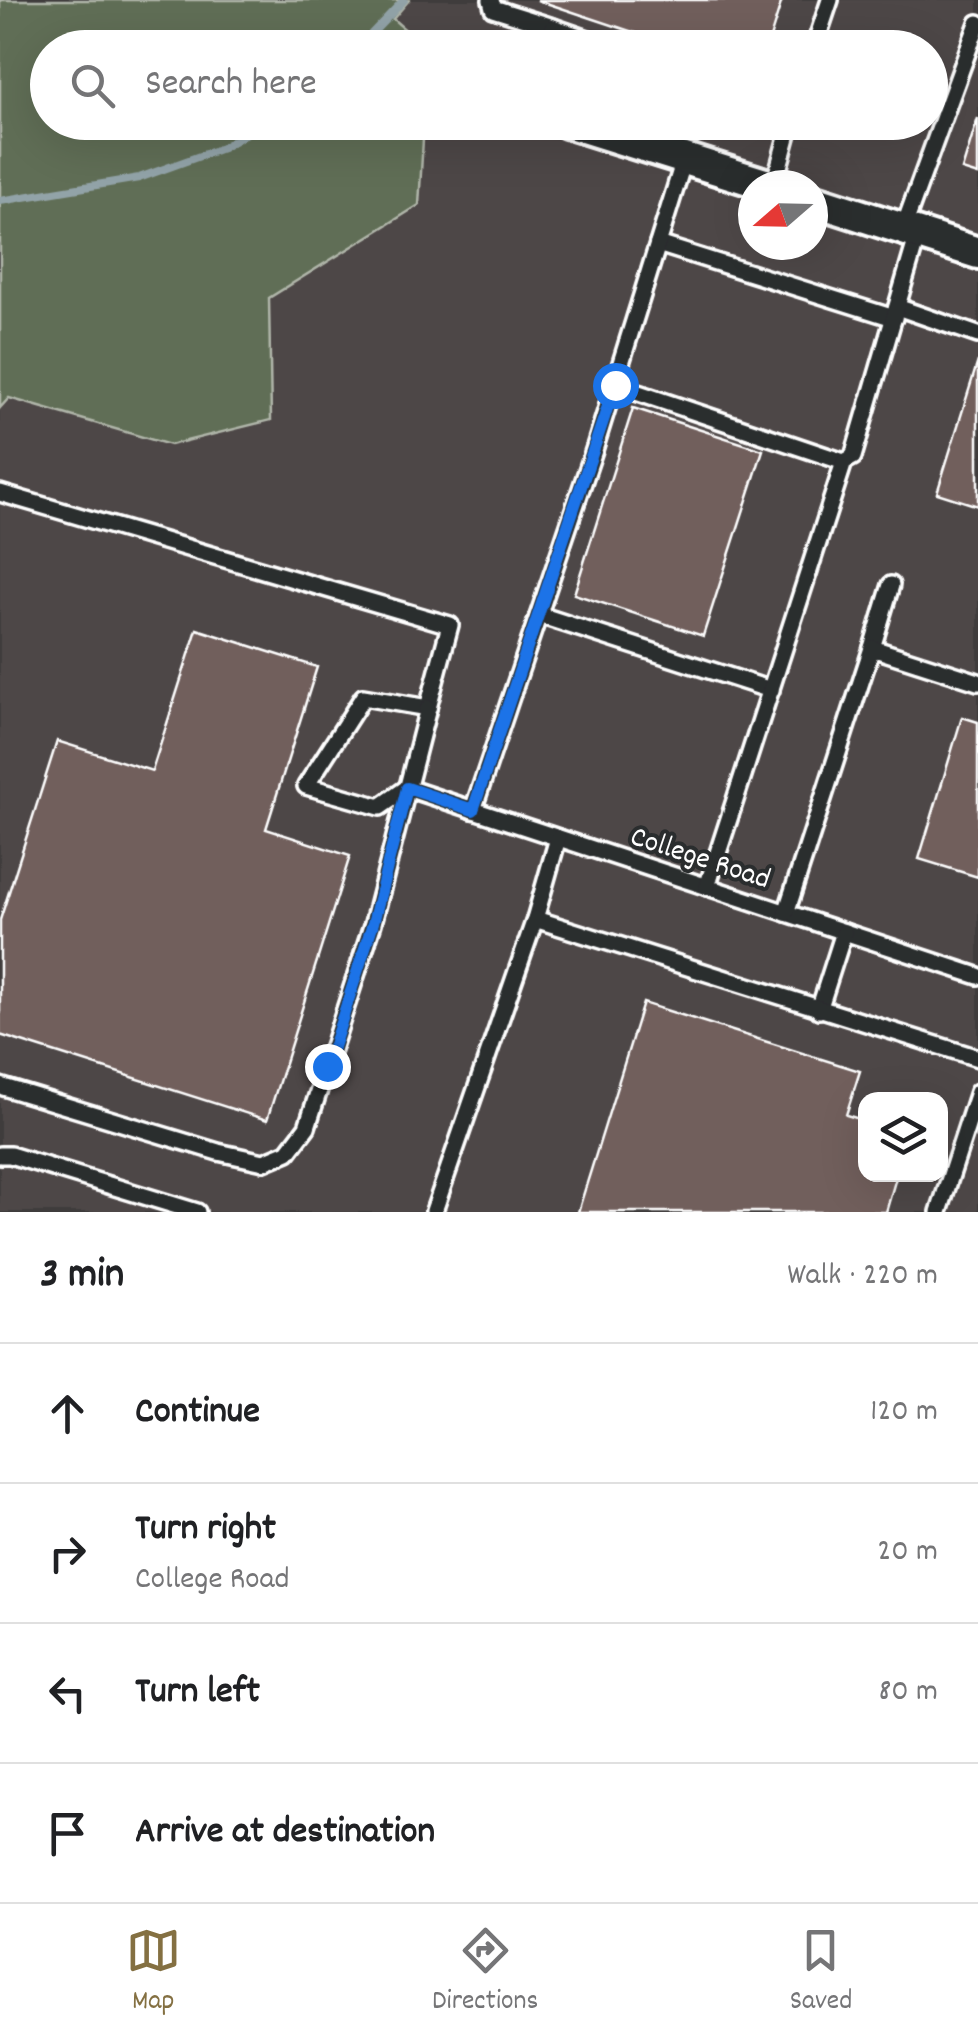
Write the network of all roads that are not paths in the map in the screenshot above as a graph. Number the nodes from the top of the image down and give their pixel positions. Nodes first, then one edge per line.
1 (491, 0) edge
2 (830, 0) edge
3 (978, 22) edge
4 (553, 28) joint
5 (559, 30) edge
6 (820, 30) edge
7 (948, 116) edge
8 (622, 140) edge
9 (785, 140) edge
10 (940, 140) edge
11 (684, 160) junction
12 (776, 170) edge
13 (738, 176) edge
14 (828, 205) edge
15 (911, 232) junction
16 (658, 244) junction
17 (978, 253) edge
18 (895, 312) junction
19 (978, 335) edge
20 (615, 385) junction
21 (844, 462) junction
22 (0, 493) edge
23 (891, 585) dead end
24 (539, 615) junction
25 (872, 648) junction
26 (978, 682) edge
27 (771, 690) junction
28 (428, 708) junction
29 (407, 788) junction
30 (473, 810) junction
31 (558, 838) junction
32 (707, 888) junction
33 (786, 914) junction
34 (535, 919) junction
35 (844, 932) junction
36 (978, 976) edge
37 (819, 1010) junction
38 (978, 1058) edge
39 (0, 1086) edge
40 (978, 1092) edge
41 (0, 1154) edge
42 (434, 1211) edge
43 (197, 1212) edge
44 (939, 1212) edge

1 - 4 lane
2 - 6 lane
3 - 7 lane
4 - 5 lane
8 - 11 street
9 - 12 lane
10 - 15 lane
11 - 13 street
11 - 16 lane
14 - 15 street
15 - 17 street
15 - 18 lane
16 - 18 lane
16 - 20 lane
18 - 19 lane
18 - 21 lane
20 - 21 lane
20 - 24 lane
21 - 27 lane
22 - 28 lane
23 - 25 lane
24 - 27 lane
24 - 30 lane
25 - 26 lane
25 - 33 lane
27 - 32 lane
28 - 29 lane
28 - 29 lane
29 - 30 lane, College Road
29 - 39 lane
30 - 31 lane, College Road
31 - 32 lane, College Road
31 - 34 lane
32 - 33 lane, College Road
33 - 35 lane, College Road
34 - 37 lane
34 - 42 lane
35 - 36 lane, College Road
35 - 37 lane
37 - 38 lane
40 - 44 lane
41 - 43 lane

